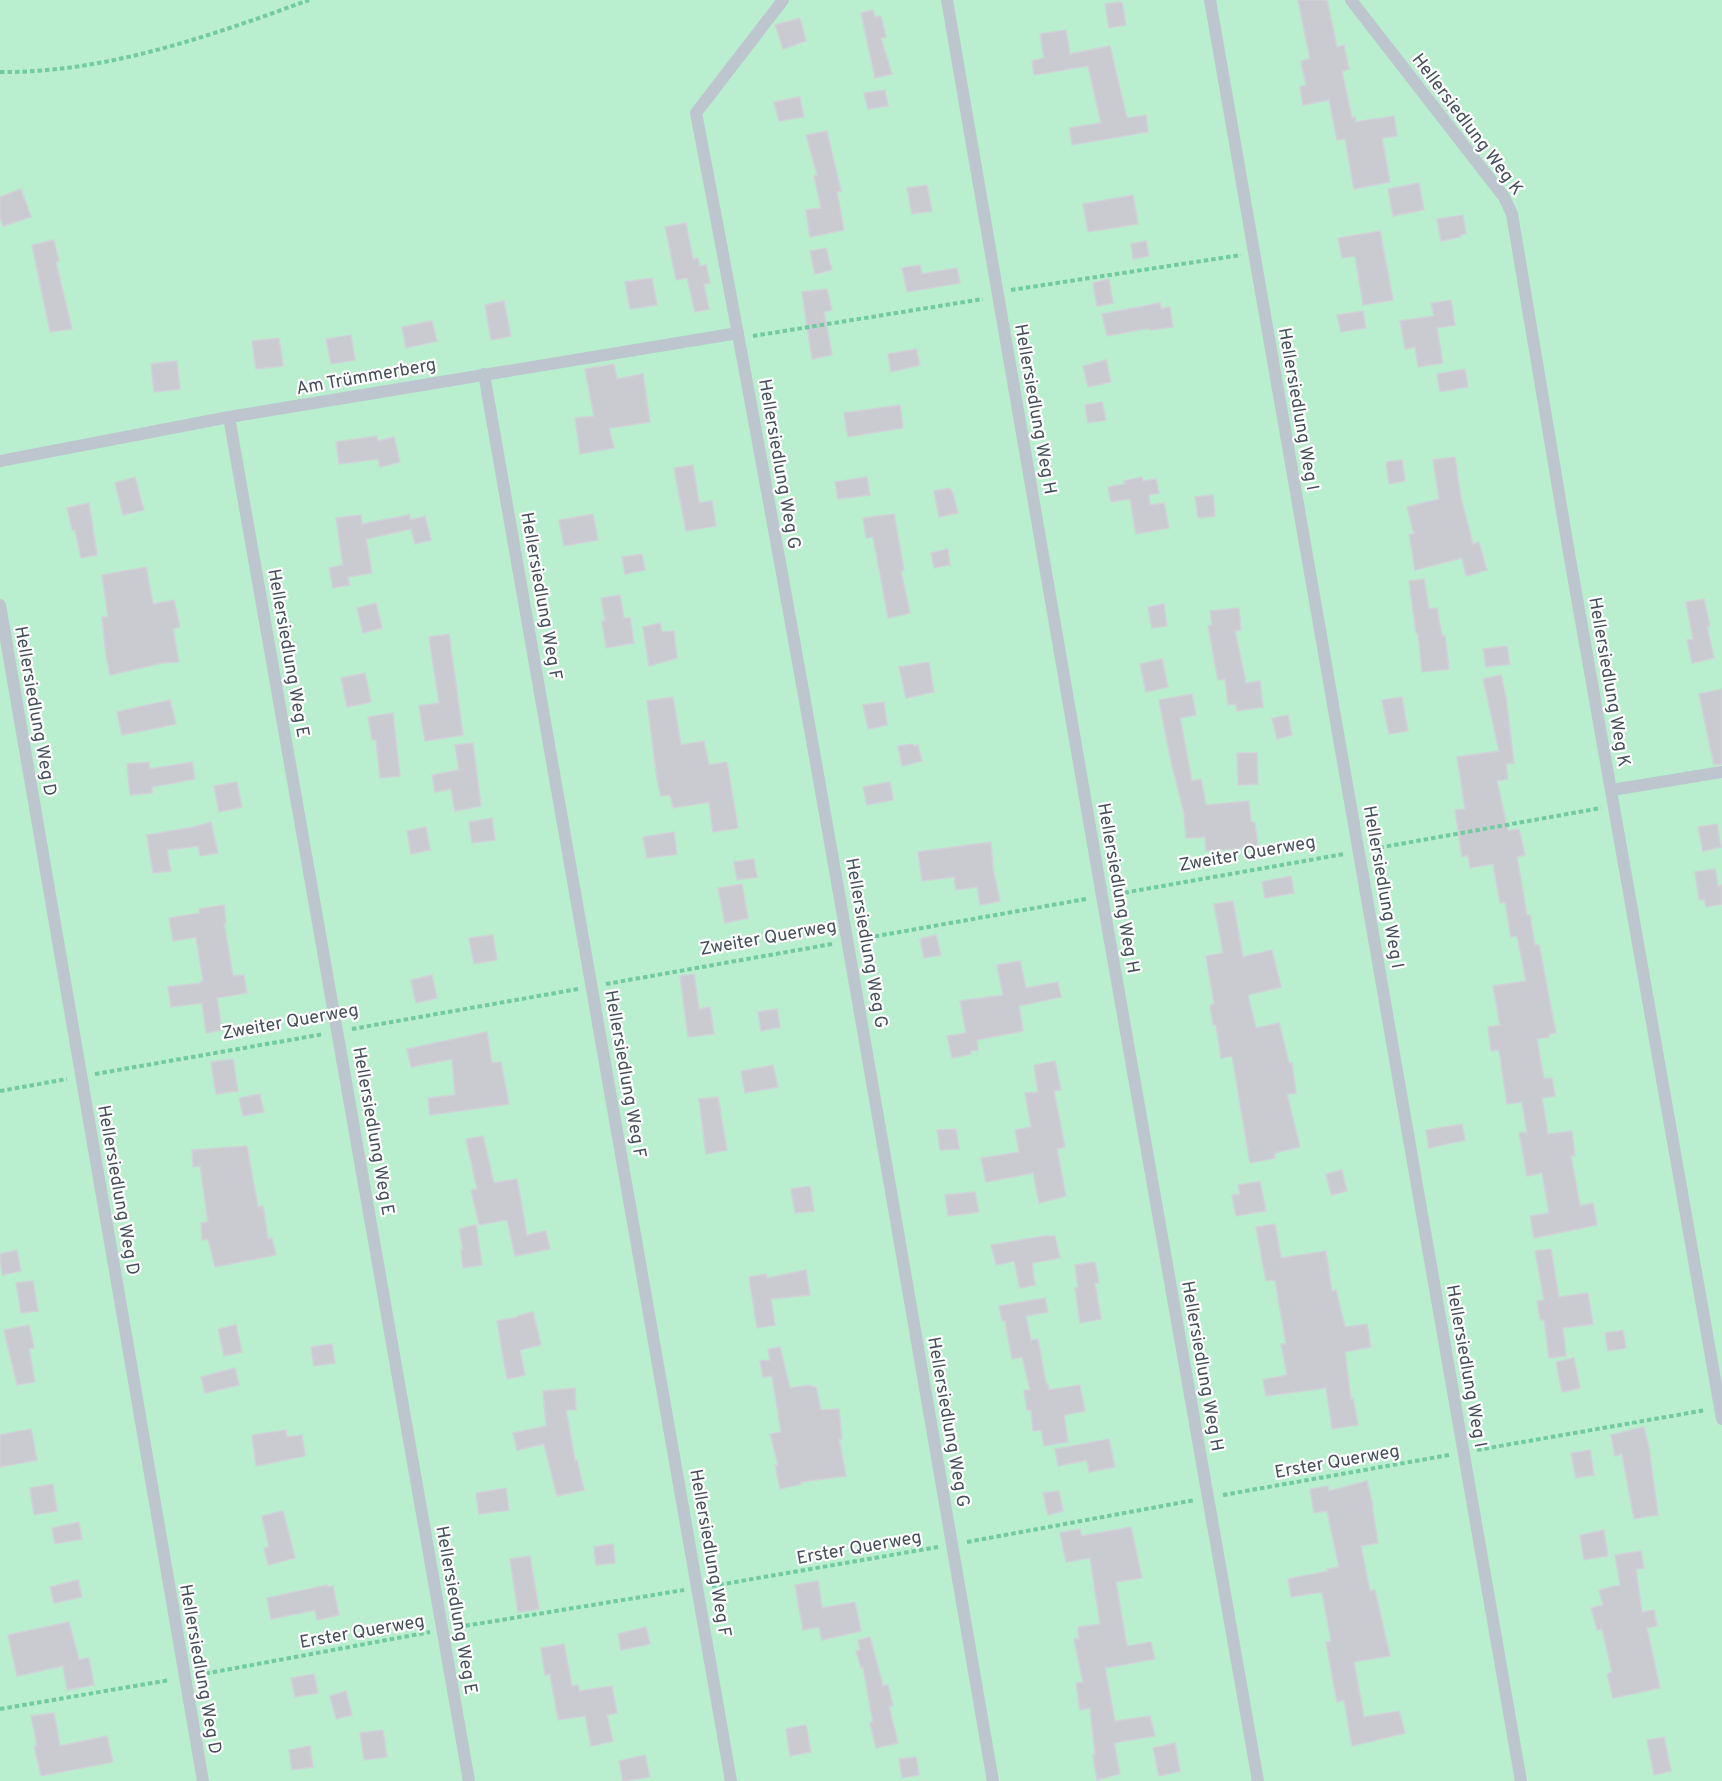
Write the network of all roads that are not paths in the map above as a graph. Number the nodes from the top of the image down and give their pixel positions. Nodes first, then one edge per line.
1 (783, 0) edge
2 (947, 0) edge
3 (1210, 0) edge
4 (1351, 0) edge
5 (739, 336) junction
6 (484, 374) junction
7 (230, 417) junction
8 (0, 461) edge
9 (0, 605) edge
10 (1722, 772) edge
11 (1612, 790) junction
12 (1721, 1414) edge
13 (203, 1781) edge
14 (469, 1781) edge
15 (731, 1781) edge
16 (993, 1781) edge
17 (1258, 1781) edge
18 (1521, 1781) edge

1 - 5 lane, Hellersiedlung Weg G
2 - 17 lane, Hellersiedlung Weg H
3 - 18 lane, Hellersiedlung Weg I
4 - 11 lane, Hellersiedlung Weg K
5 - 6 lane, Am Trümmerberg
5 - 16 lane, Hellersiedlung Weg G
6 - 7 lane, Am Trümmerberg
6 - 15 lane, Hellersiedlung Weg F
7 - 8 lane, Am Trümmerberg
7 - 14 lane, Hellersiedlung Weg E
9 - 13 lane, Hellersiedlung Weg D
10 - 11 lane
11 - 12 lane, Hellersiedlung Weg K

